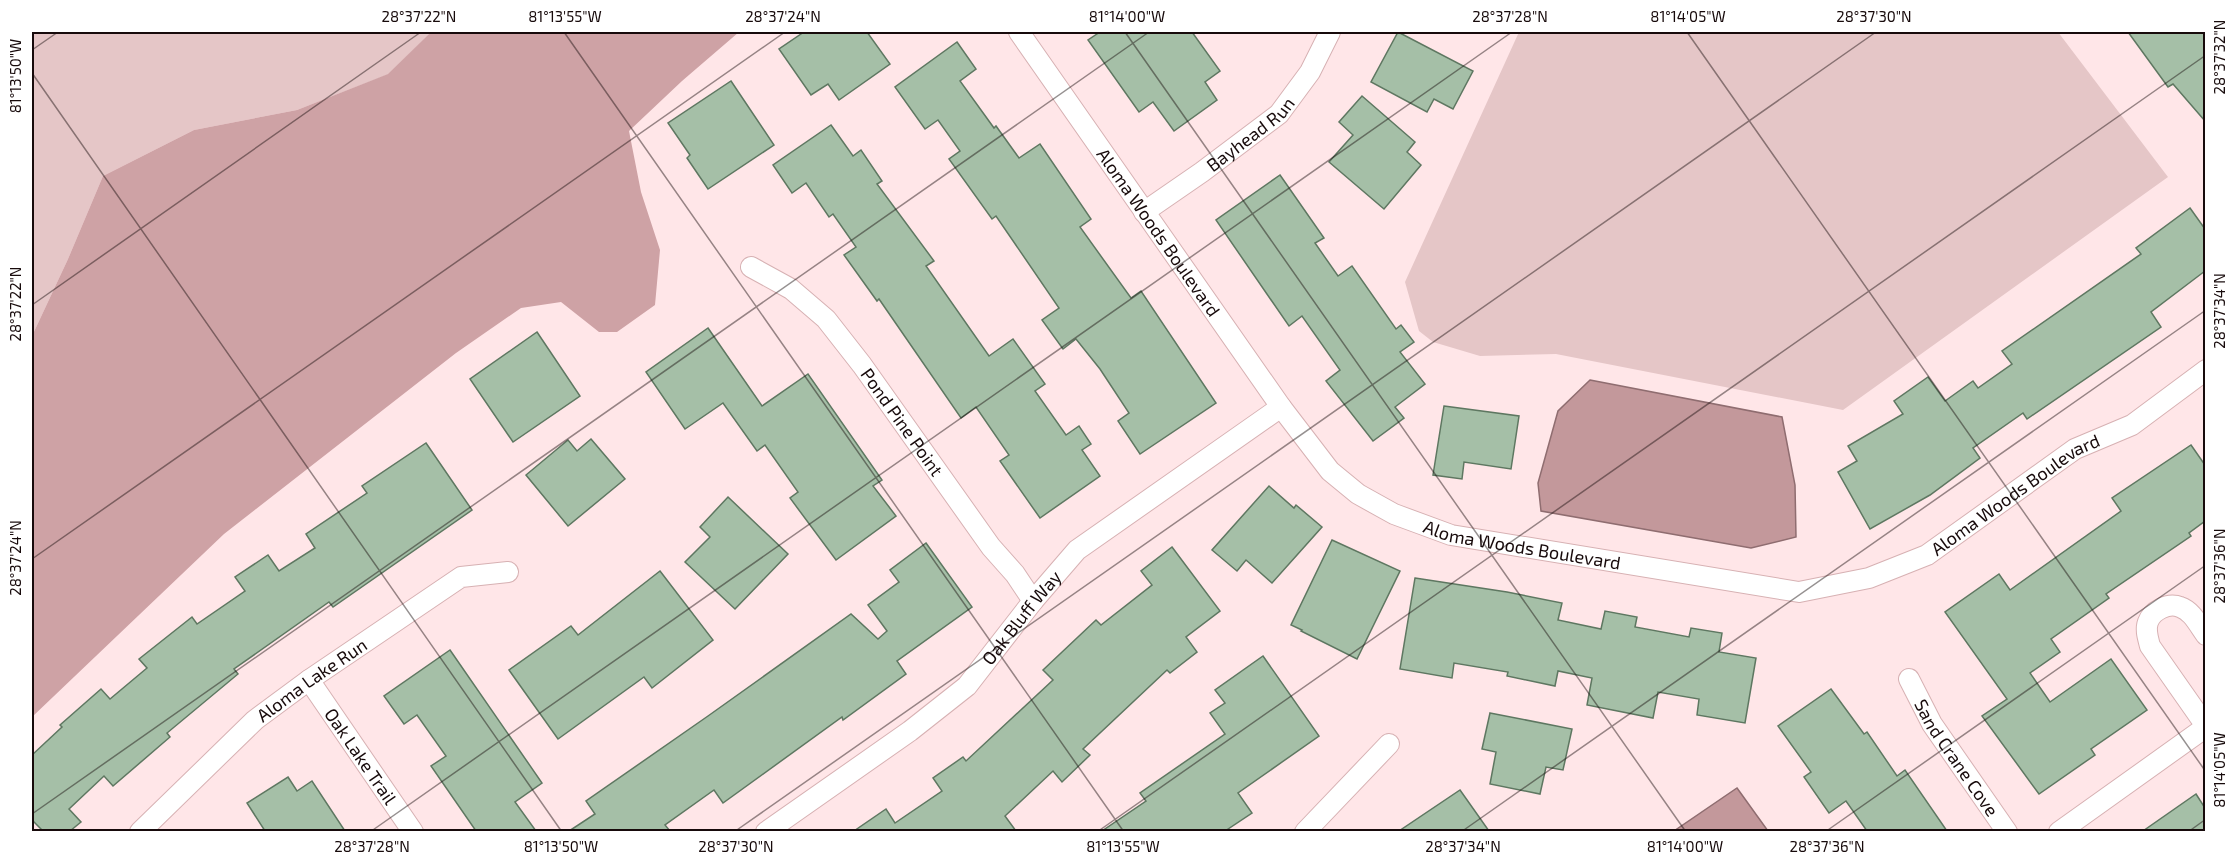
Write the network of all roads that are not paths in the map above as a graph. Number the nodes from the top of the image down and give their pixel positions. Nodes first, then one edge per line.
1 (1018, 32) edge
2 (1330, 32) edge
3 (1144, 212) junction
4 (751, 267) dead end
5 (2205, 370) edge
6 (1281, 407) junction
7 (508, 572) dead end
8 (1033, 601) junction
9 (2205, 635) edge
10 (1909, 679) dead end
11 (309, 680) junction
12 (2205, 726) edge
13 (1389, 744) dead end
14 (140, 831) edge
15 (414, 831) edge
16 (766, 831) edge
17 (1305, 831) edge
18 (2007, 831) edge
19 (2059, 831) edge

1 - 3 street, Aloma Woods Boulevard
2 - 3 street, Bayhead Run
3 - 6 street, Aloma Woods Boulevard
4 - 8 street, Pond Pine Point
5 - 6 street, Aloma Woods Boulevard
6 - 8 street, Oak Bluff Way
7 - 11 street, Aloma Lake Run
8 - 16 street, Oak Bluff Way
9 - 12 street
10 - 18 street, Sand Crane Cove
11 - 14 street, Aloma Lake Run
11 - 15 street, Oak Lake Trail
12 - 19 street
13 - 17 street

